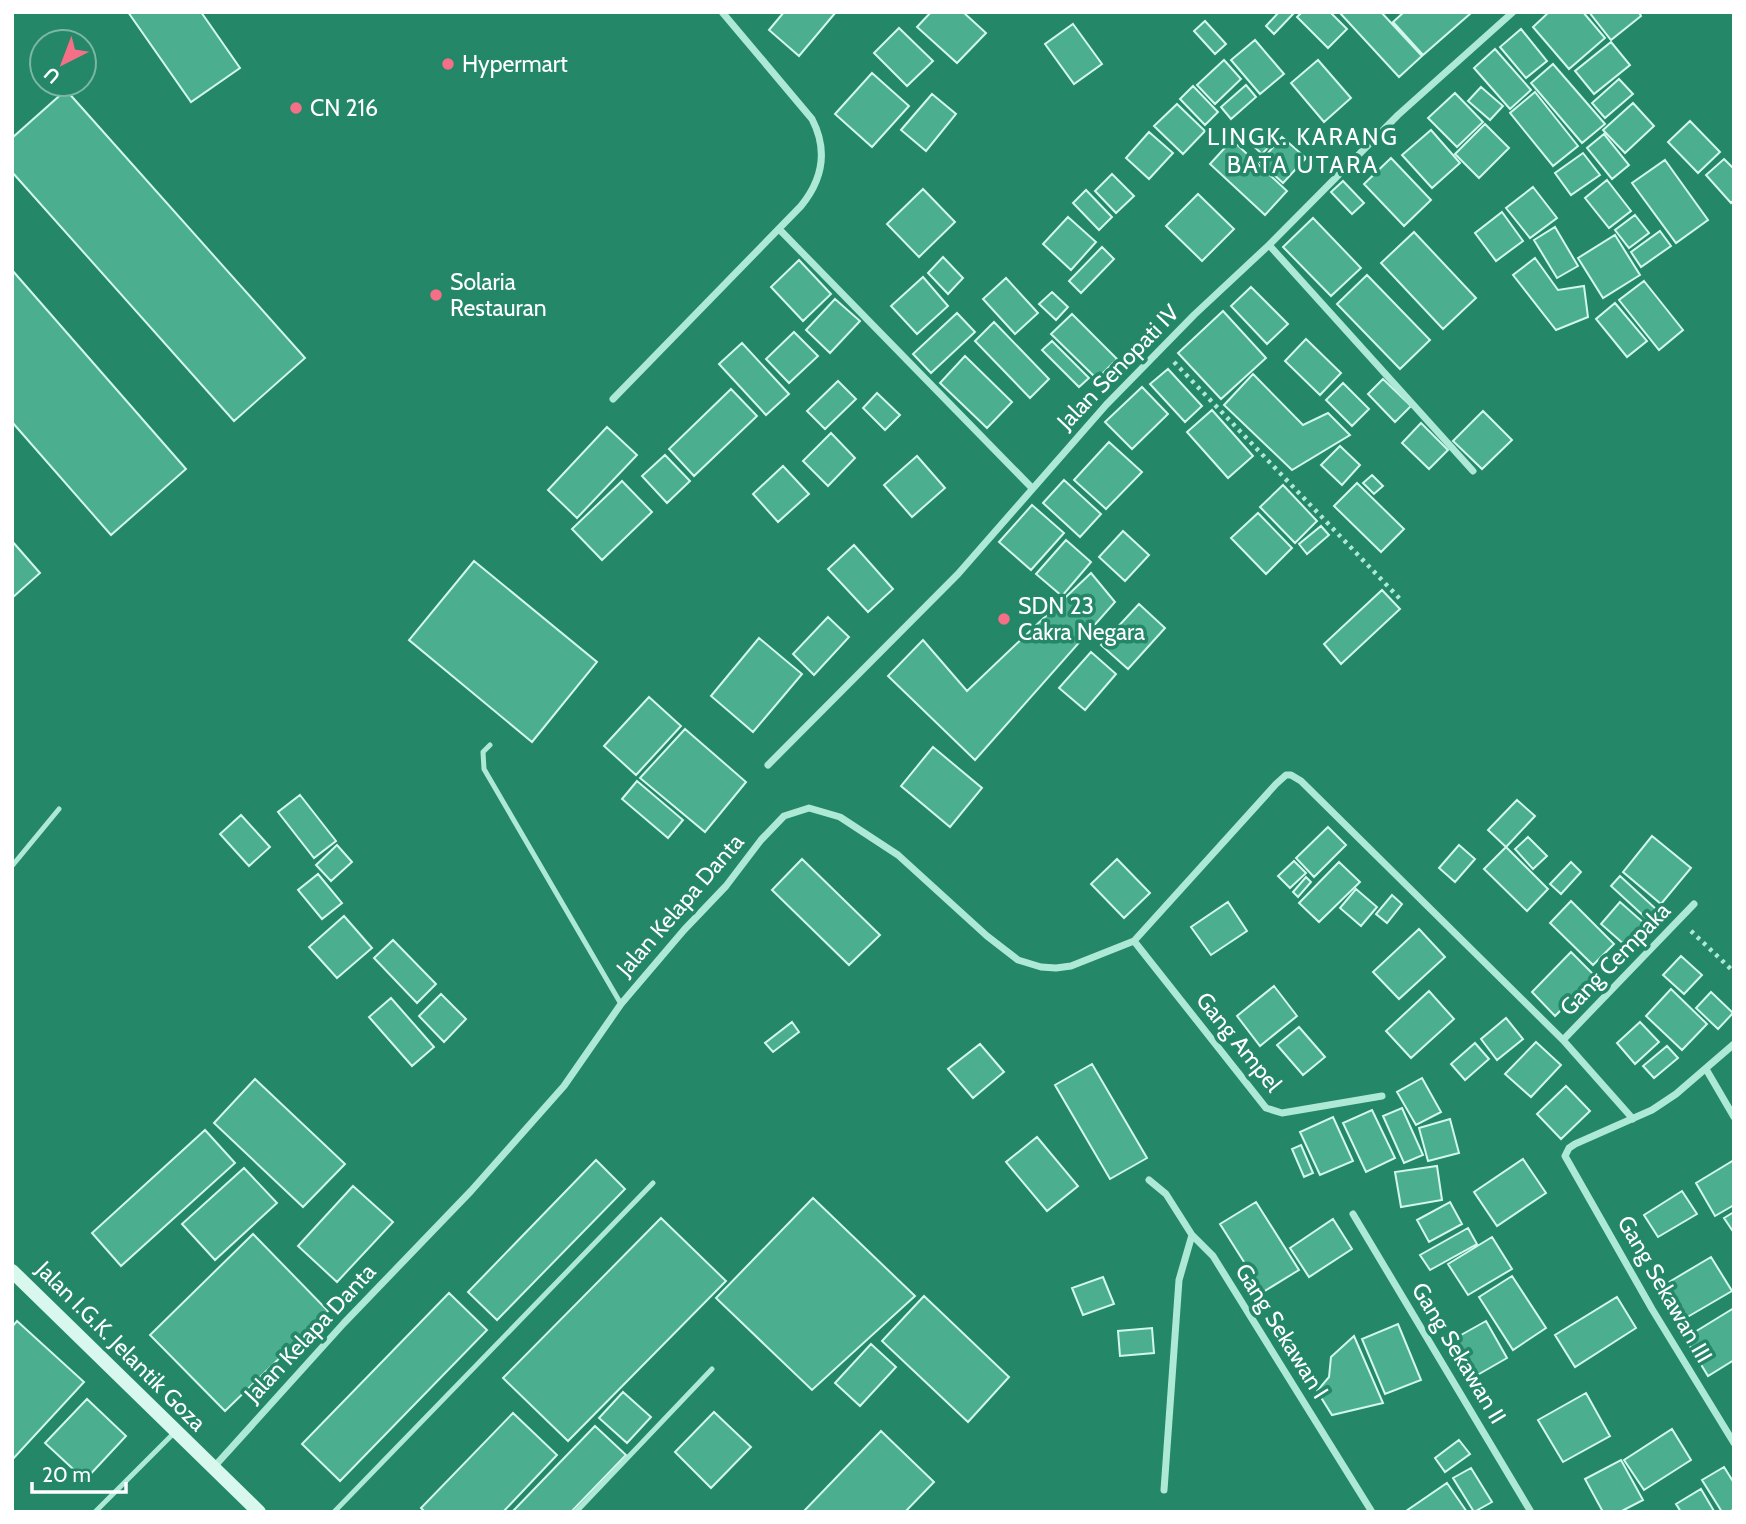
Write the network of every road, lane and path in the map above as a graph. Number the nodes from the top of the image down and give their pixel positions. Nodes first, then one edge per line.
1 (722, 12) edge
2 (1513, 12) edge
3 (779, 229) junction
4 (1269, 245) junction
5 (1161, 349) junction
6 (613, 399) dead end
7 (1474, 471) dead end
8 (1032, 488) junction
9 (1401, 600) dead end
10 (490, 745) dead end
11 (768, 765) dead end
12 (59, 809) dead end
13 (12, 866) edge
14 (1694, 904) dead end
15 (1679, 920) junction
16 (1134, 941) junction
17 (1734, 972) edge
18 (621, 1004) junction
19 (1563, 1040) junction
20 (1734, 1044) edge
21 (1706, 1069) junction
22 (1382, 1096) dead end
23 (1734, 1116) edge
24 (1633, 1119) junction
25 (1149, 1180) dead end
26 (653, 1183) dead end
27 (1353, 1214) dead end
28 (1192, 1235) junction
29 (12, 1271) edge
30 (712, 1369) dead end
31 (176, 1432) junction
32 (1734, 1443) edge
33 (212, 1469) junction
34 (1164, 1490) dead end
35 (95, 1512) edge
36 (259, 1512) edge
37 (334, 1512) edge
38 (576, 1512) edge
39 (1372, 1512) edge
40 (1531, 1512) edge

1 - 3 street
2 - 4 street, Jalan Senopati IV
3 - 6 street
3 - 8 street
4 - 5 street, Jalan Senopati IV
4 - 7 street
5 - 8 street, Jalan Senopati IV
5 - 9 path
8 - 11 street, Jalan Senopati IV
10 - 18 lane
12 - 13 lane
14 - 15 street, Gang Cempaka
15 - 17 path
15 - 19 street, Gang Cempaka
16 - 18 street, Jalan Kelapa Danta
16 - 19 street, Jalan Kelapa Danta
16 - 22 street, Gang Ampel
18 - 33 street, Jalan Kelapa Danta
19 - 24 street
20 - 21 street
21 - 23 street
21 - 24 street
24 - 32 street, Gang Sekawan III
25 - 28 street, Gang Sekawan I
26 - 37 lane
27 - 40 street, Gang Sekawan II
28 - 34 street
28 - 39 street, Gang Sekawan I
29 - 31 street, Jalan I.G.K. Jelantik Goza
30 - 38 lane
31 - 33 street, Jalan I.G.K. Jelantik Goza
31 - 35 lane
33 - 36 street, Jalan I.G.K. Jelantik Goza

